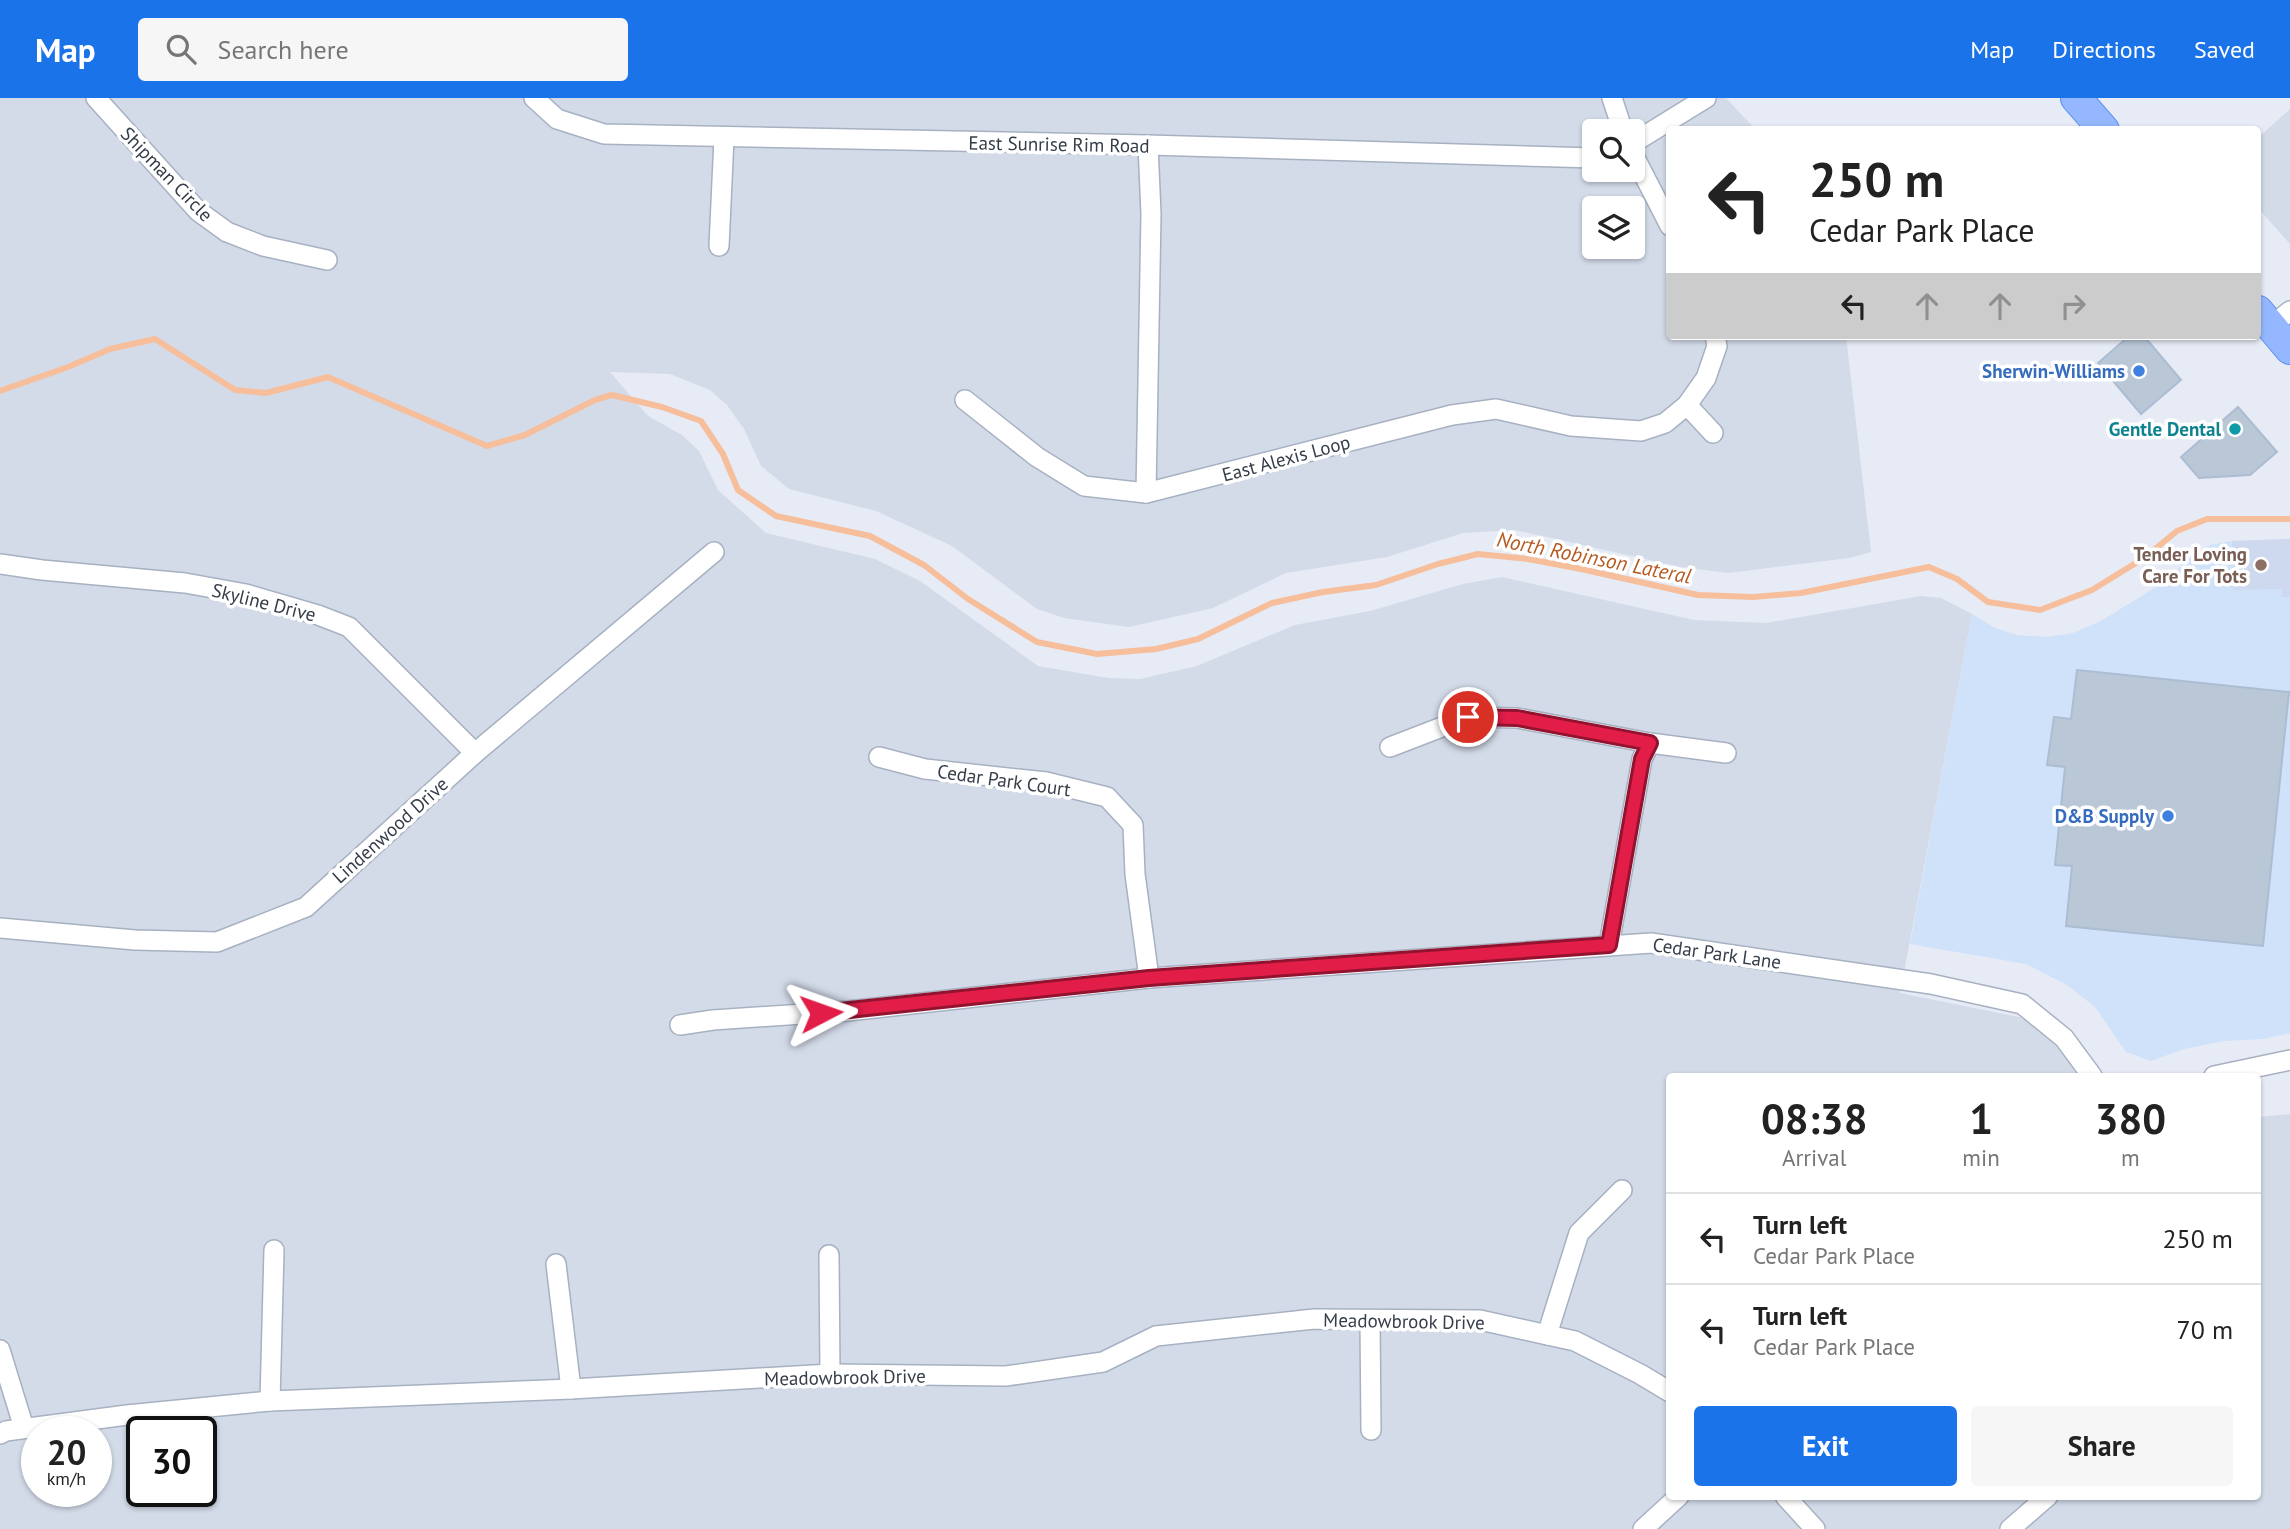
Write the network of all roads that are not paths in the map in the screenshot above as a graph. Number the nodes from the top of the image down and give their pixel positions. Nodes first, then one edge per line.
1 (96, 98) edge
2 (534, 98) edge
3 (1612, 98) edge
4 (1706, 98) edge
5 (2076, 98) edge
6 (1619, 119) edge
7 (2100, 126) edge
8 (1645, 136) edge
9 (724, 138) junction
10 (1148, 145) junction
11 (1582, 158) edge
12 (1645, 177) edge
13 (1666, 218) edge
14 (719, 246) dead end
15 (327, 261) dead end
16 (1716, 340) edge
17 (965, 400) dead end
18 (1687, 404) junction
19 (1713, 433) dead end
20 (1146, 493) junction
21 (714, 552) dead end
22 (0, 564) edge
23 (1650, 743) junction
24 (1390, 747) dead end
25 (1726, 753) dead end
26 (474, 754) junction
27 (879, 757) dead end
28 (0, 928) edge
29 (1609, 945) junction
30 (1149, 978) junction
31 (680, 1025) dead end
32 (2290, 1060) edge
33 (2090, 1073) edge
34 (2228, 1073) edge
35 (1622, 1190) dead end
36 (274, 1250) dead end
37 (829, 1255) dead end
38 (556, 1264) dead end
39 (1370, 1320) junction
40 (1547, 1335) junction
41 (0, 1350) edge
42 (830, 1374) junction
43 (570, 1389) junction
44 (1666, 1390) edge
45 (270, 1401) junction
46 (112, 1417) edge
47 (21, 1418) edge
48 (21, 1428) edge
49 (1371, 1430) dead end
50 (0, 1434) edge
51 (1675, 1500) edge
52 (1790, 1500) edge
53 (2043, 1500) edge
54 (1643, 1529) edge
55 (1815, 1529) edge
56 (2010, 1529) edge

1 - 15 street, Shipman Circle
2 - 9 street, East Sunrise Rim Road
3 - 6 street
4 - 8 street
5 - 7 main road
9 - 10 street, East Sunrise Rim Road
9 - 14 street
10 - 11 street, East Sunrise Rim Road
10 - 20 street
12 - 13 street
16 - 18 street, East Alexis Loop
17 - 20 street
18 - 19 street
18 - 20 street, East Alexis Loop
21 - 26 street, Lindenwood Drive
22 - 26 street, Skyline Drive
23 - 24 street
23 - 25 street
23 - 29 street
26 - 28 street, Lindenwood Drive
27 - 30 street, Cedar Park Court
29 - 30 street, Cedar Park Lane
29 - 33 street, Cedar Park Lane
30 - 31 street, Cedar Park Lane
32 - 34 street
35 - 40 street
36 - 45 street
37 - 42 street
38 - 43 street
39 - 40 street, Meadowbrook Drive
39 - 42 street, Meadowbrook Drive
39 - 49 street
40 - 44 street, Meadowbrook Drive
41 - 47 street
42 - 43 street, Meadowbrook Drive
43 - 45 street, Meadowbrook Drive
45 - 46 street, Meadowbrook Drive
48 - 50 street, Meadowbrook Drive
51 - 54 street
52 - 55 street
53 - 56 street

